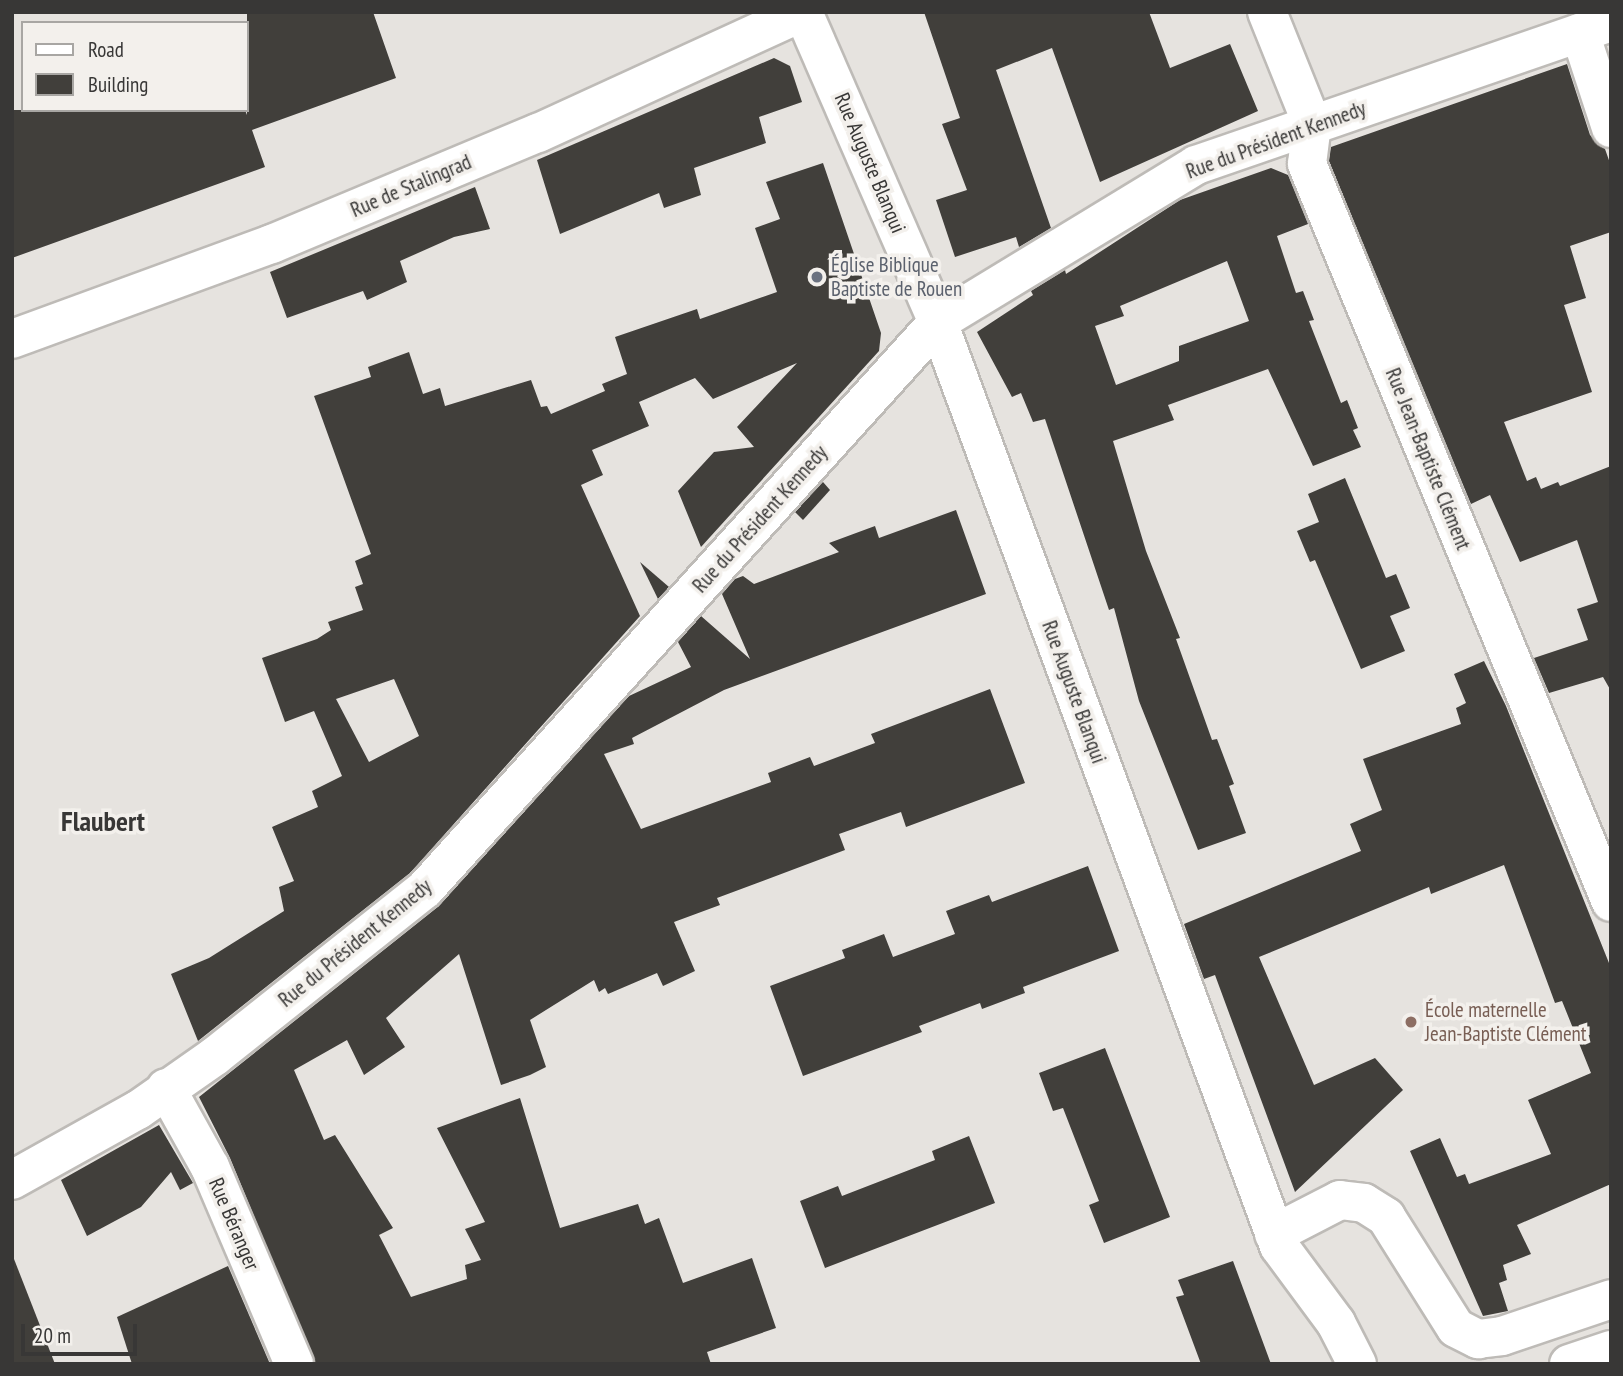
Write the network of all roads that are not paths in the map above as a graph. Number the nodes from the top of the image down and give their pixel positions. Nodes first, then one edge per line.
1 (802, 12) edge
2 (1267, 12) edge
3 (1595, 28) edge
4 (1312, 124) junction
5 (1611, 128) edge
6 (938, 322) junction
7 (12, 339) edge
8 (1611, 902) edge
9 (166, 1088) junction
10 (12, 1180) edge
11 (1274, 1234) junction
12 (1611, 1299) edge
13 (1611, 1350) edge
14 (294, 1364) edge
15 (1357, 1364) edge
16 (1569, 1364) edge

1 - 6 street, Rue Auguste Blanqui
1 - 7 street, Rue de Stalingrad
2 - 4 street, Rue Jean-Baptiste Clément
3 - 4 street, Rue du Président Kennedy
3 - 5 street
4 - 6 street, Rue du Président Kennedy
4 - 8 street, Rue Jean-Baptiste Clément
6 - 9 street, Rue du Président Kennedy
6 - 11 street, Rue Auguste Blanqui
9 - 10 street, Rue du Président Kennedy
9 - 14 street, Rue Béranger
11 - 12 street
11 - 15 street, Rue Auguste Blanqui
13 - 16 street

